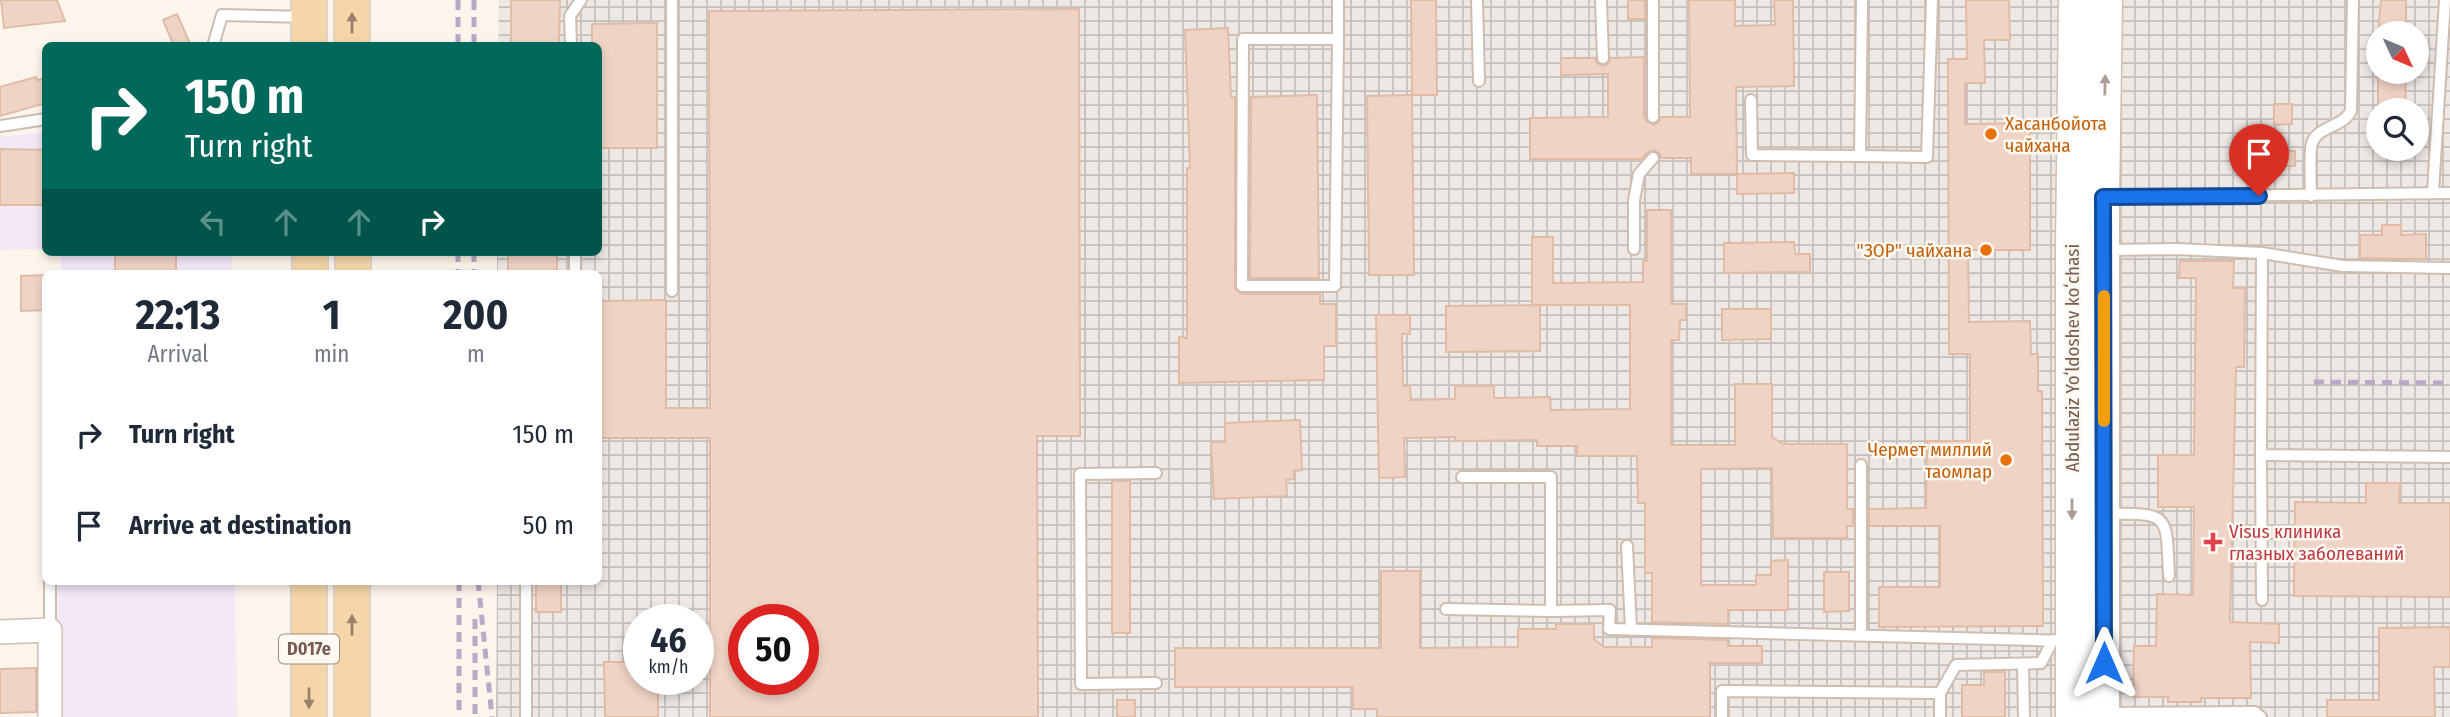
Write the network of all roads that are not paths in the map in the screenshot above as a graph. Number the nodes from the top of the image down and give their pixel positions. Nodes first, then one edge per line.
1 (352, 0) edge
2 (581, 0) edge
3 (672, 0) edge
4 (1338, 0) edge
5 (1477, 0) edge
6 (1601, 0) edge
7 (1653, 0) edge
8 (1862, 0) edge
9 (1932, 0) edge
10 (2076, 0) edge
11 (2106, 0) edge
12 (2353, 0) edge
13 (2445, 0) edge
14 (309, 21) edge
15 (1338, 39) junction
16 (214, 42) edge
17 (352, 42) edge
18 (571, 42) edge
19 (1602, 58) dead end
20 (1479, 81) dead end
21 (1751, 100) dead end
22 (1654, 117) dead end
23 (42, 120) edge
24 (0, 126) edge
25 (1860, 156) junction
26 (1653, 159) dead end
27 (2433, 192) junction
28 (2450, 193) edge
29 (2311, 196) junction
30 (2088, 197) junction
31 (1634, 249) dead end
32 (2088, 250) junction
33 (2262, 253) junction
34 (2450, 268) edge
35 (672, 291) dead end
36 (2261, 455) junction
37 (2450, 457) edge
38 (1861, 465) dead end
39 (1156, 473) dead end
40 (1462, 477) dead end
41 (2105, 514) junction
42 (1627, 546) dead end
43 (2169, 576) dead end
44 (50, 585) edge
45 (309, 585) edge
46 (352, 585) edge
47 (526, 585) edge
48 (2262, 600) dead end
49 (1446, 609) dead end
50 (1551, 611) junction
51 (1631, 629) junction
52 (50, 631) junction
53 (0, 632) edge
54 (1861, 635) junction
55 (2063, 640) junction
56 (2023, 664) junction
57 (1156, 683) dead end
58 (1940, 693) junction
59 (2103, 715) edge
60 (50, 717) edge
61 (309, 717) edge
62 (352, 717) edge
63 (526, 717) edge
64 (1722, 717) edge
65 (1940, 717) edge
66 (2024, 717) edge
67 (2072, 717) edge
68 (2261, 717) edge

17 -> 1 main road
2 - 18 lane
3 - 35 lane
4 - 15 lane
5 - 20 lane
6 - 19 lane
7 - 22 lane
8 - 25 lane
9 - 25 lane
10 - 30 main road, Abdulaziz Yoʻldoshev koʻchasi
30 -> 11 main road, Abdulaziz Yoʻldoshev koʻchasi
12 - 29 lane
13 - 27 lane
14 - 16 lane
15 - 15 lane
21 - 25 lane
23 - 24 lane
26 - 31 lane
27 - 28 lane
27 - 29 lane
29 - 30 lane
30 - 32 main road, Abdulaziz Yoʻldoshev koʻchasi
32 - 33 lane
32 - 41 main road, Abdulaziz Yoʻldoshev koʻchasi
32 -> 55 main road, Abdulaziz Yoʻldoshev koʻchasi
33 - 34 lane
33 - 36 lane
36 - 37 lane
36 - 48 lane
38 - 54 lane
39 - 57 lane
40 - 50 lane
41 - 43 lane
41 - 59 main road, Abdulaziz Yoʻldoshev koʻchasi
42 - 51 lane
44 - 52 lane
45 -> 61 main road, D017e
62 -> 46 main road, D017e
47 - 63 lane
49 - 50 lane
50 - 51 lane
51 - 54 lane
52 - 53 street
52 - 60 street
54 - 55 lane
55 - 56 lane
55 - 67 main road, Abdulaziz Yoʻldoshev koʻchasi
56 - 58 lane
56 - 66 lane
58 - 64 lane
58 - 65 lane
59 - 68 lane

